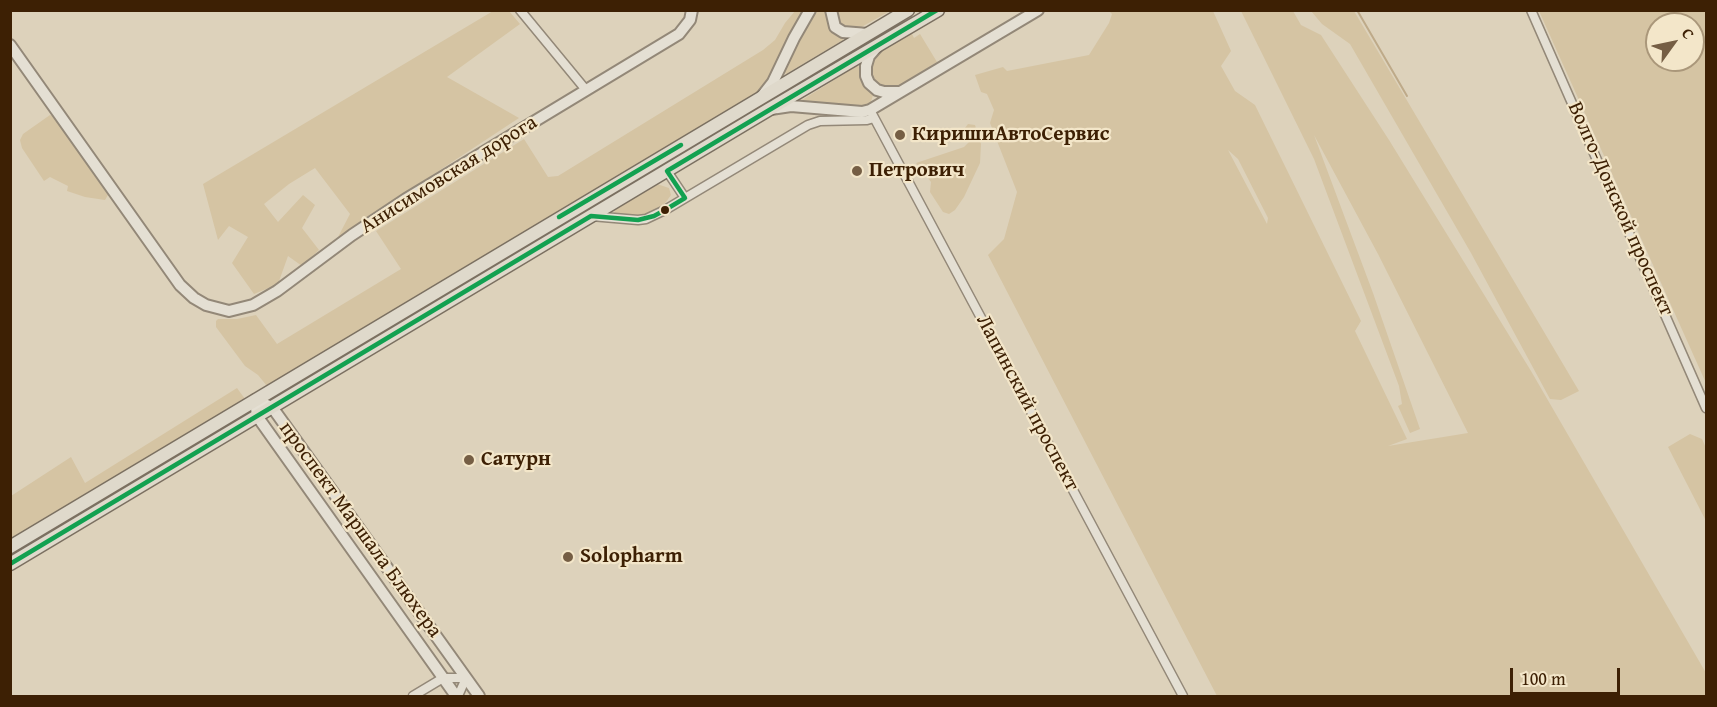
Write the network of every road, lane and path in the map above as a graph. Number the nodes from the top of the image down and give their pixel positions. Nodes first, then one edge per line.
1 (520, 10) edge
2 (692, 10) edge
3 (810, 10) edge
4 (831, 10) edge
5 (908, 10) edge
6 (938, 10) edge
7 (1038, 10) edge
8 (1531, 10) edge
9 (868, 34) junction
10 (10, 45) edge
11 (877, 47) junction
12 (586, 90) junction
13 (903, 92) junction
14 (761, 97) junction
15 (768, 110) junction
16 (872, 114) junction
17 (667, 171) junction
18 (685, 198) junction
19 (591, 216) junction
20 (255, 400) junction
21 (272, 407) junction
22 (1707, 408) edge
23 (257, 416) junction
24 (10, 547) edge
25 (10, 564) edge
26 (443, 678) junction
27 (466, 678) junction
28 (413, 696) edge
29 (457, 696) edge
30 (479, 696) edge
31 (1183, 696) edge

1 - 12 street
2 - 12 street, Анисимовская дорога
3 - 14 street
4 - 9 street
5 - 9 main road
6 - 11 main road
7 - 13 street
8 - 22 street, Волго-Донской проспект
9 - 14 main road
10 - 12 street, Анисимовская дорога
11 - 13 street
11 - 15 main road
13 - 16 street
14 - 20 main road
15 - 16 street
15 - 17 main road
16 - 18 street
16 - 31 street, Лапинский проспект
17 - 18 street
17 - 19 main road
18 - 19 street
19 - 21 main road
20 - 21 street, проспект Маршала Блюхера
20 - 23 street, проспект Маршала Блюхера
20 - 24 main road
21 - 23 main road
21 - 27 street, проспект Маршала Блюхера
23 - 25 main road
23 - 26 street, проспект Маршала Блюхера
26 - 27 street
26 - 28 street
26 - 29 street, проспект Маршала Блюхера
27 - 29 street
27 - 30 street, проспект Маршала Блюхера

